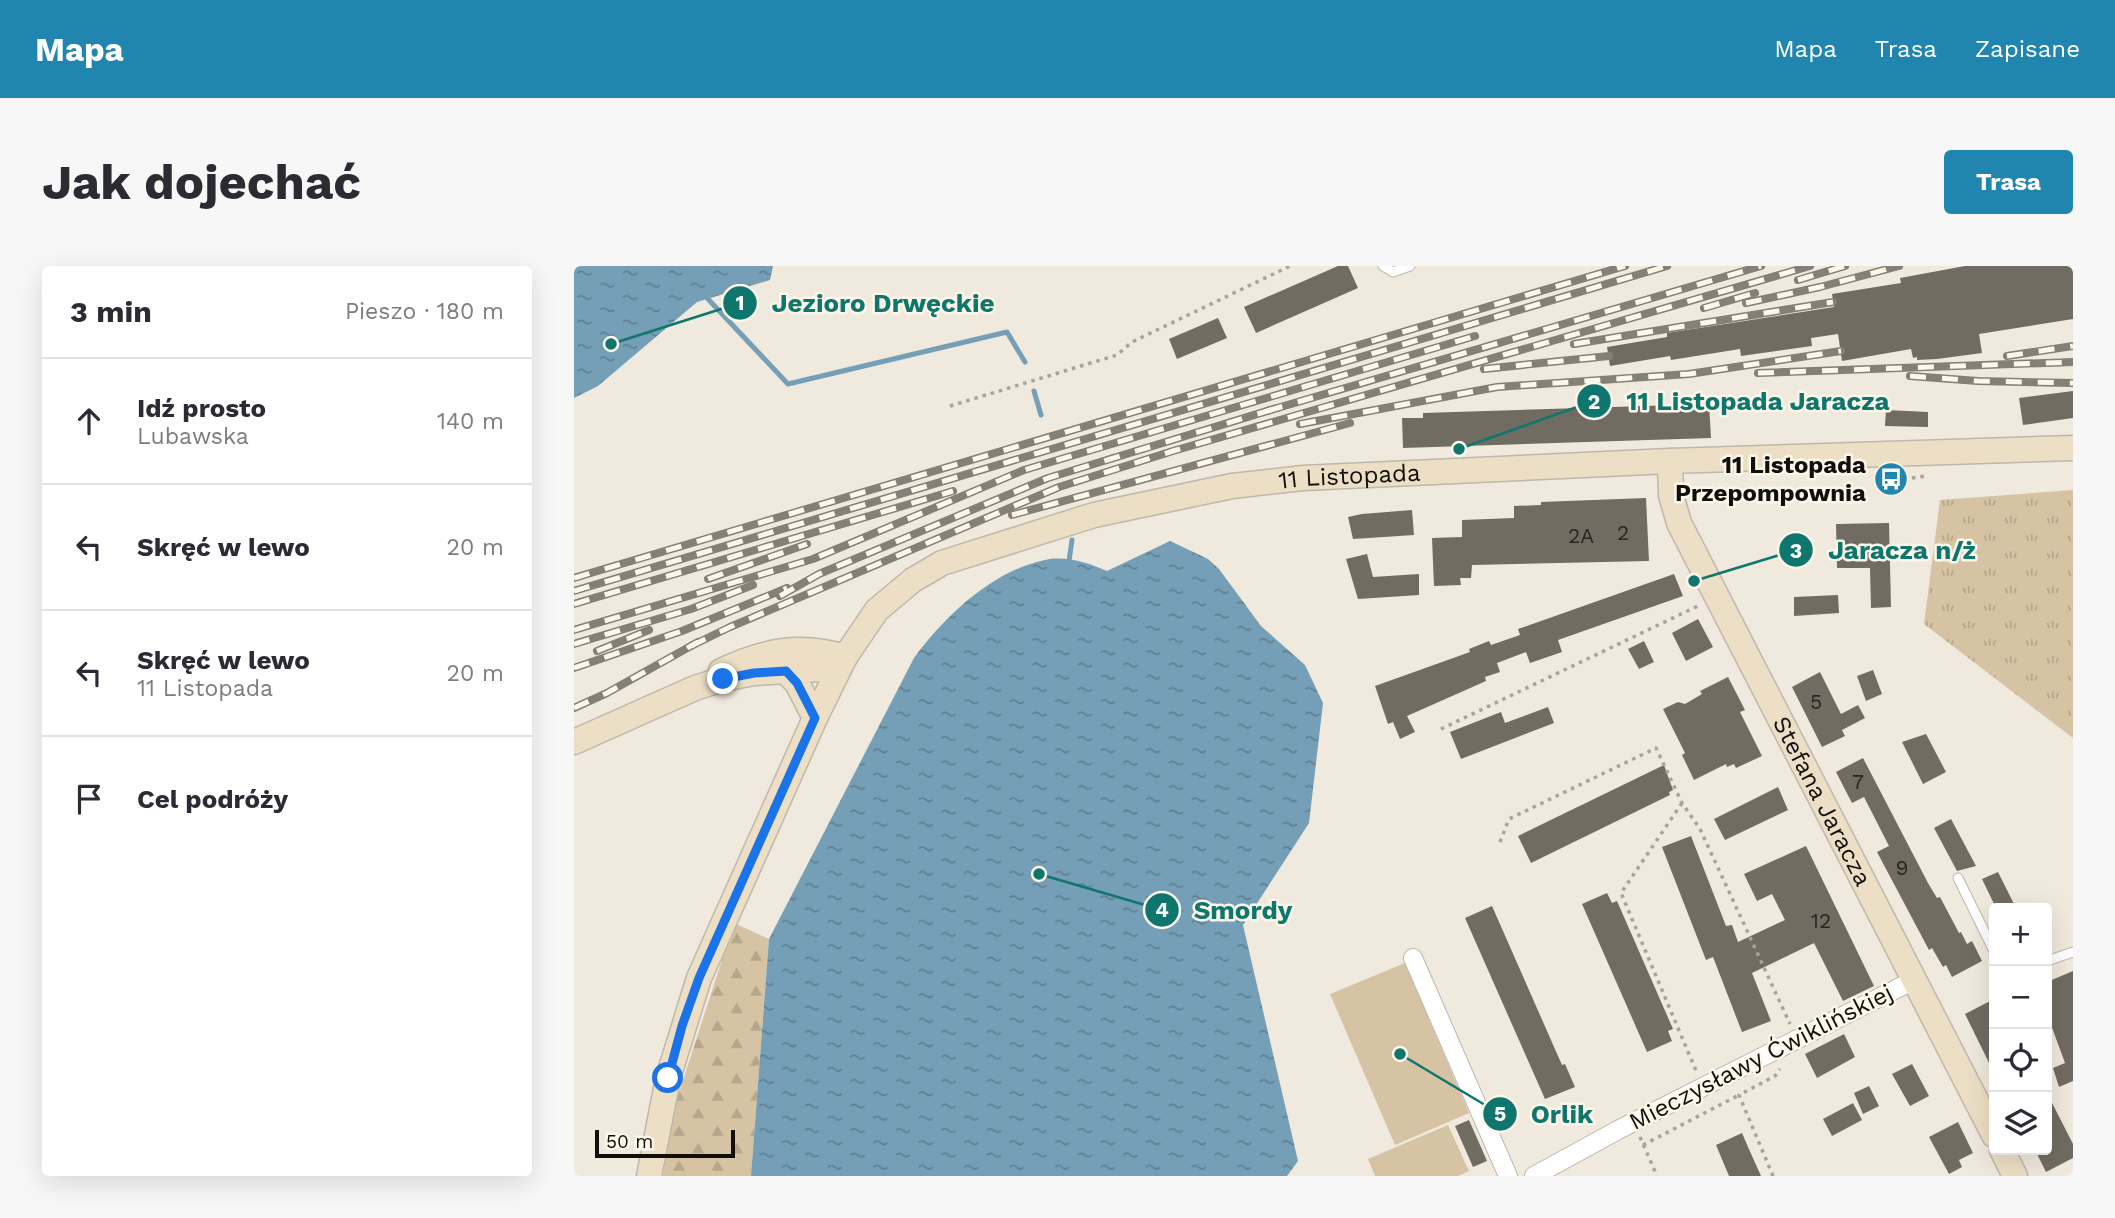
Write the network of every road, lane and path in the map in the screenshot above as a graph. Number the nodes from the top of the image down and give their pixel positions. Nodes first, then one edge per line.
1 (1290, 266) edge
2 (1383, 266) edge
3 (1410, 266) edge
4 (950, 406) dead end
5 (2073, 448) edge
6 (1670, 461) junction
7 (1705, 603) dead end
8 (845, 657) junction
9 (786, 671) junction
10 (695, 688) junction
11 (815, 718) junction
12 (1441, 729) dead end
13 (574, 742) edge
14 (1682, 803) junction
15 (1500, 842) dead end
16 (1958, 878) dead end
17 (1989, 941) edge
18 (2073, 952) edge
19 (1413, 958) dead end
20 (2052, 959) edge
21 (1914, 979) junction
22 (1798, 1038) junction
23 (1787, 1060) dead end
24 (1702, 1084) dead end
25 (1738, 1095) junction
26 (1633, 1122) junction
27 (1989, 1125) edge
28 (1643, 1145) junction
29 (2004, 1155) edge
30 (649, 1176) edge
31 (1508, 1176) edge
32 (1534, 1176) edge
33 (1657, 1176) edge
34 (1773, 1176) edge
35 (2015, 1176) edge

1 - 4 path
2 - 3 lane
5 - 6 main road, 11 Listopada
6 - 8 main road, 11 Listopada
6 - 21 main road, Stefana Jaracza
7 - 12 path
8 - 9 main road
8 - 10 main road
8 - 11 main road, 11 Listopada
9 - 10 main road
9 - 11 main road
10 - 13 main road
11 - 30 main road, 11 Listopada
14 - 15 path
14 - 22 path
14 - 24 path
16 - 17 lane
18 - 20 lane
19 - 31 street
21 - 22 street, Mieczysławy Ćwiklińskiej
21 - 27 main road, Stefana Jaracza
22 - 26 street, Mieczysławy Ćwiklińskiej
23 - 25 path
25 - 28 path
25 - 34 path
26 - 28 path
26 - 32 street, Mieczysławy Ćwiklińskiej
28 - 33 path
29 - 35 main road

